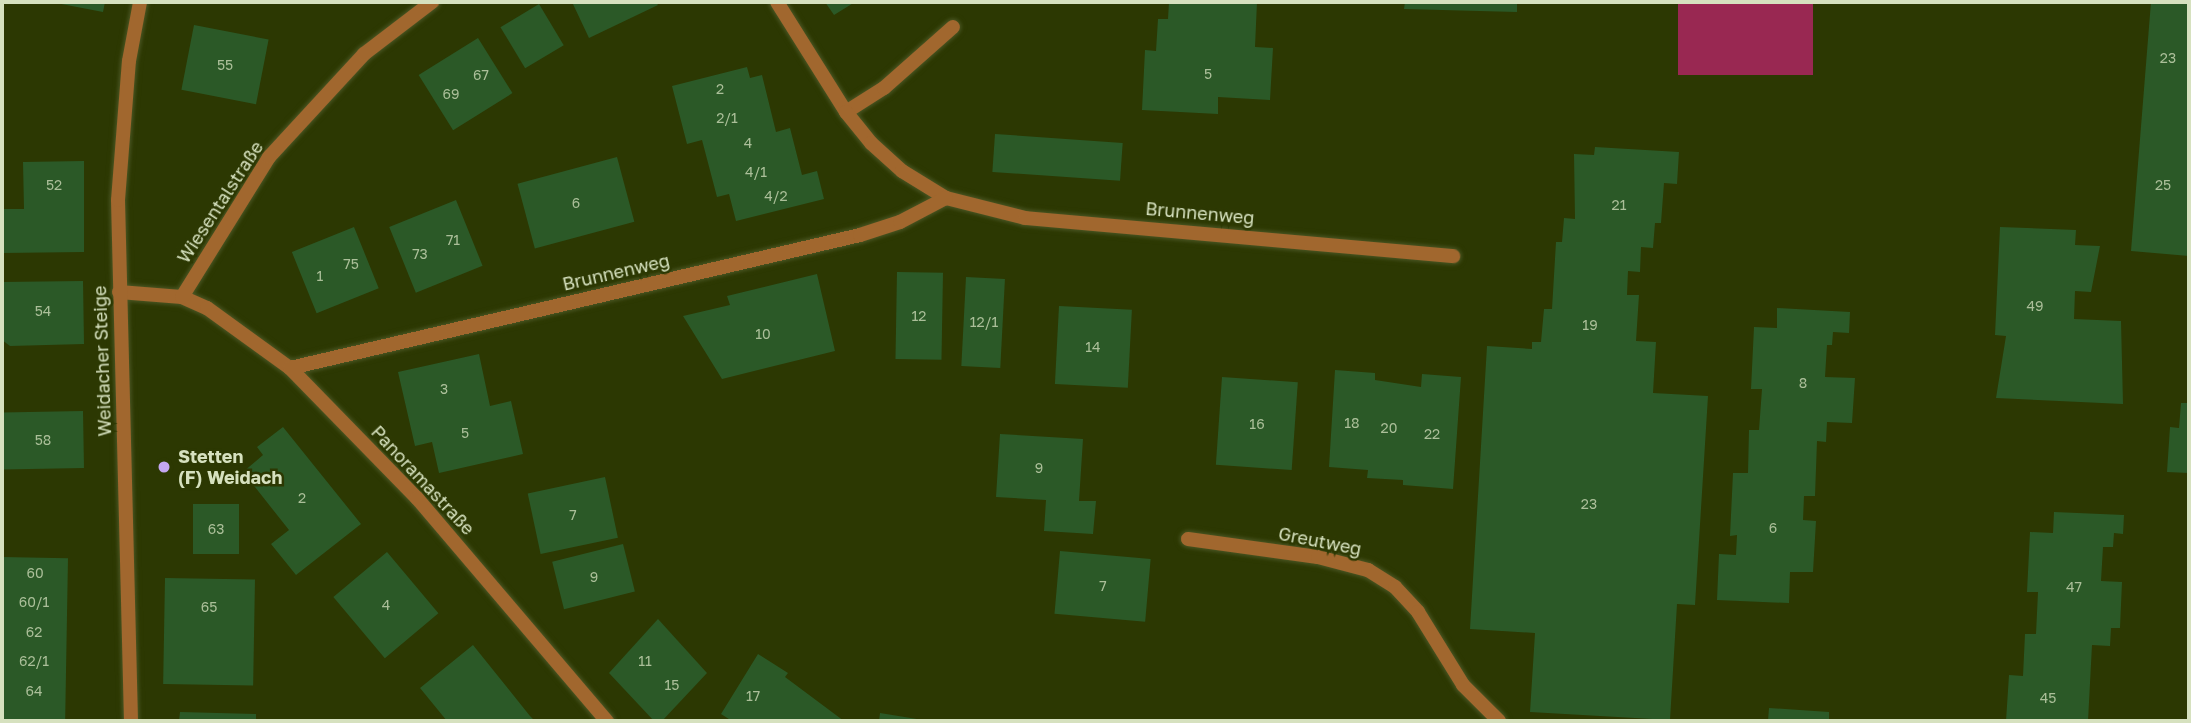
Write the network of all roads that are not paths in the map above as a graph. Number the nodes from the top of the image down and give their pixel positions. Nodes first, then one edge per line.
1 (140, 2) edge
2 (432, 2) edge
3 (777, 2) edge
4 (953, 27) dead end
5 (846, 112) junction
6 (946, 198) junction
7 (1452, 256) dead end
8 (119, 292) junction
9 (182, 297) junction
10 (290, 368) junction
11 (1188, 539) dead end
12 (131, 721) edge
13 (607, 721) edge
14 (1499, 721) edge

1 - 8 street, Weidacher Steige
2 - 9 street, Wiesentalstraße
3 - 5 street, Brunnenweg
4 - 5 street
5 - 6 street, Brunnenweg
6 - 7 street, Brunnenweg
6 - 10 street, Brunnenweg
8 - 9 street
8 - 12 street, Weidacher Steige
9 - 10 street, Panoramastraße
10 - 13 street, Panoramastraße
11 - 14 street, Greutweg

